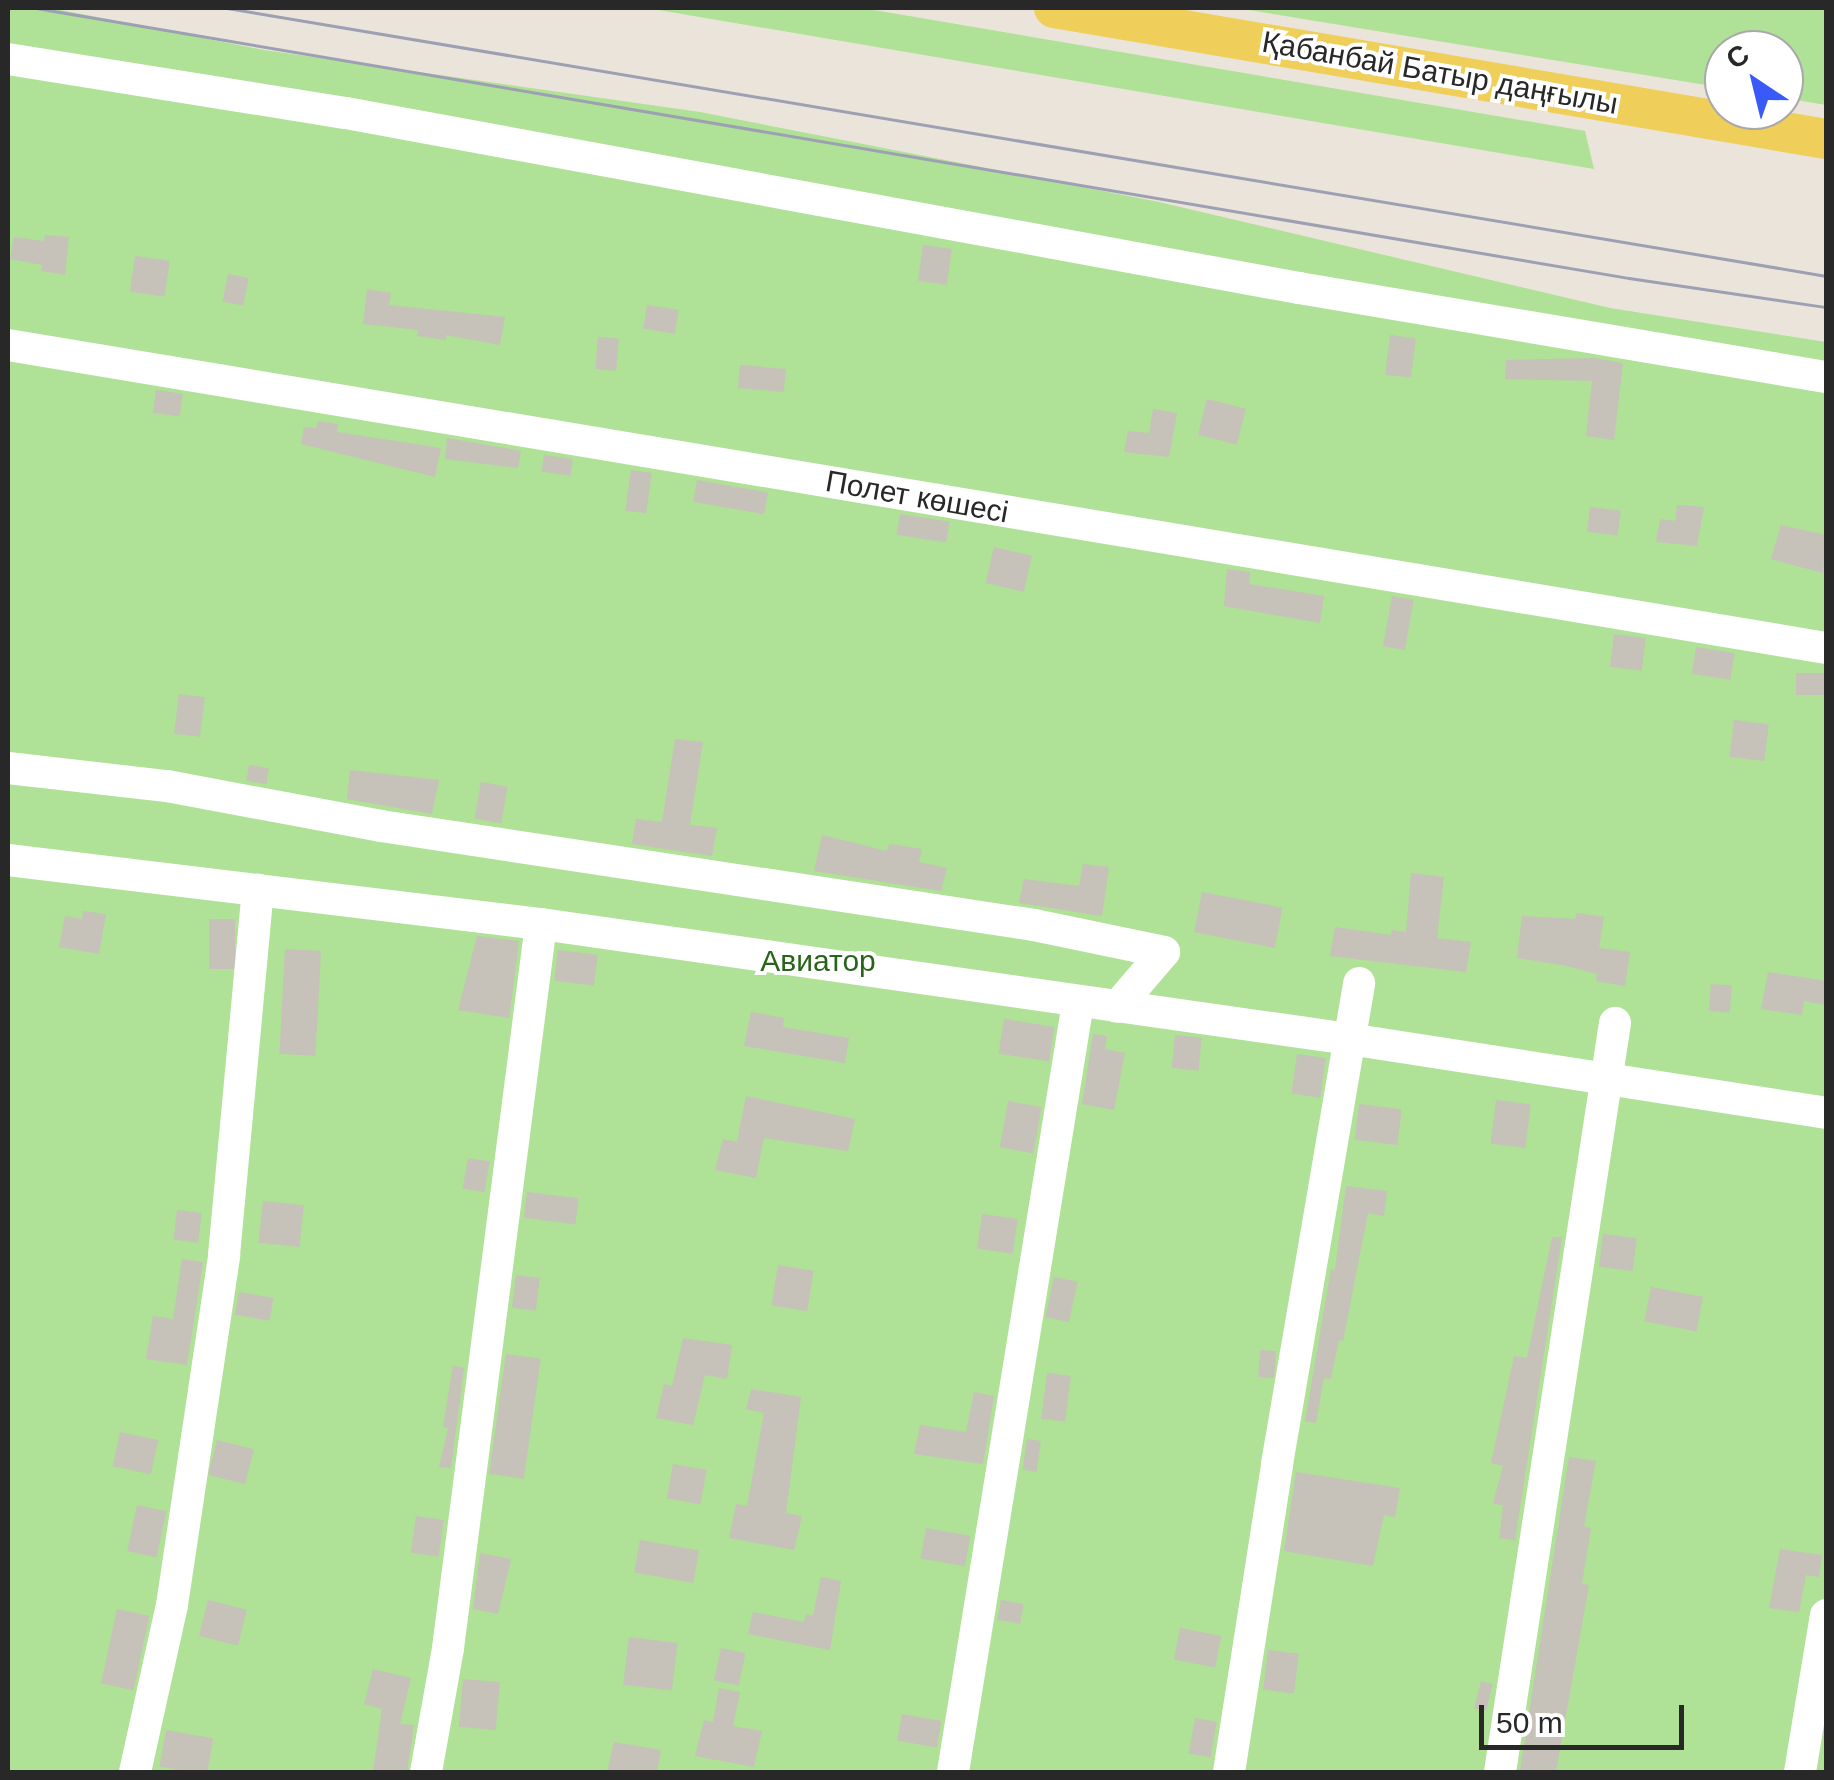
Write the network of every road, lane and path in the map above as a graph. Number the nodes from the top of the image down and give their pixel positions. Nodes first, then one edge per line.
1 (1054, 8) edge
2 (8, 59) edge
3 (1826, 139) edge
4 (8, 345) edge
5 (1826, 376) edge
6 (1826, 648) edge
7 (8, 768) edge
8 (8, 860) edge
9 (258, 890) junction
10 (541, 924) junction
11 (1360, 983) dead end
12 (1078, 1002) junction
13 (1117, 1007) junction
14 (1614, 1024) dead end
15 (1348, 1039) junction
16 (1605, 1082) junction
17 (1826, 1114) edge
18 (1826, 1614) edge
19 (135, 1772) edge
20 (426, 1772) edge
21 (953, 1772) edge
22 (1229, 1772) edge
23 (1500, 1772) edge
24 (1800, 1772) edge

1 - 3 main road, Қабанбай Батыр даңғылы
2 - 5 street
4 - 6 street, Полет көшесі
7 - 13 street
8 - 9 street
9 - 10 street
9 - 19 street
10 - 12 street
10 - 20 street
11 - 15 street
12 - 13 street
12 - 21 street
13 - 15 street
14 - 16 street
15 - 16 street
15 - 22 street
16 - 17 street
16 - 23 street
18 - 24 street

